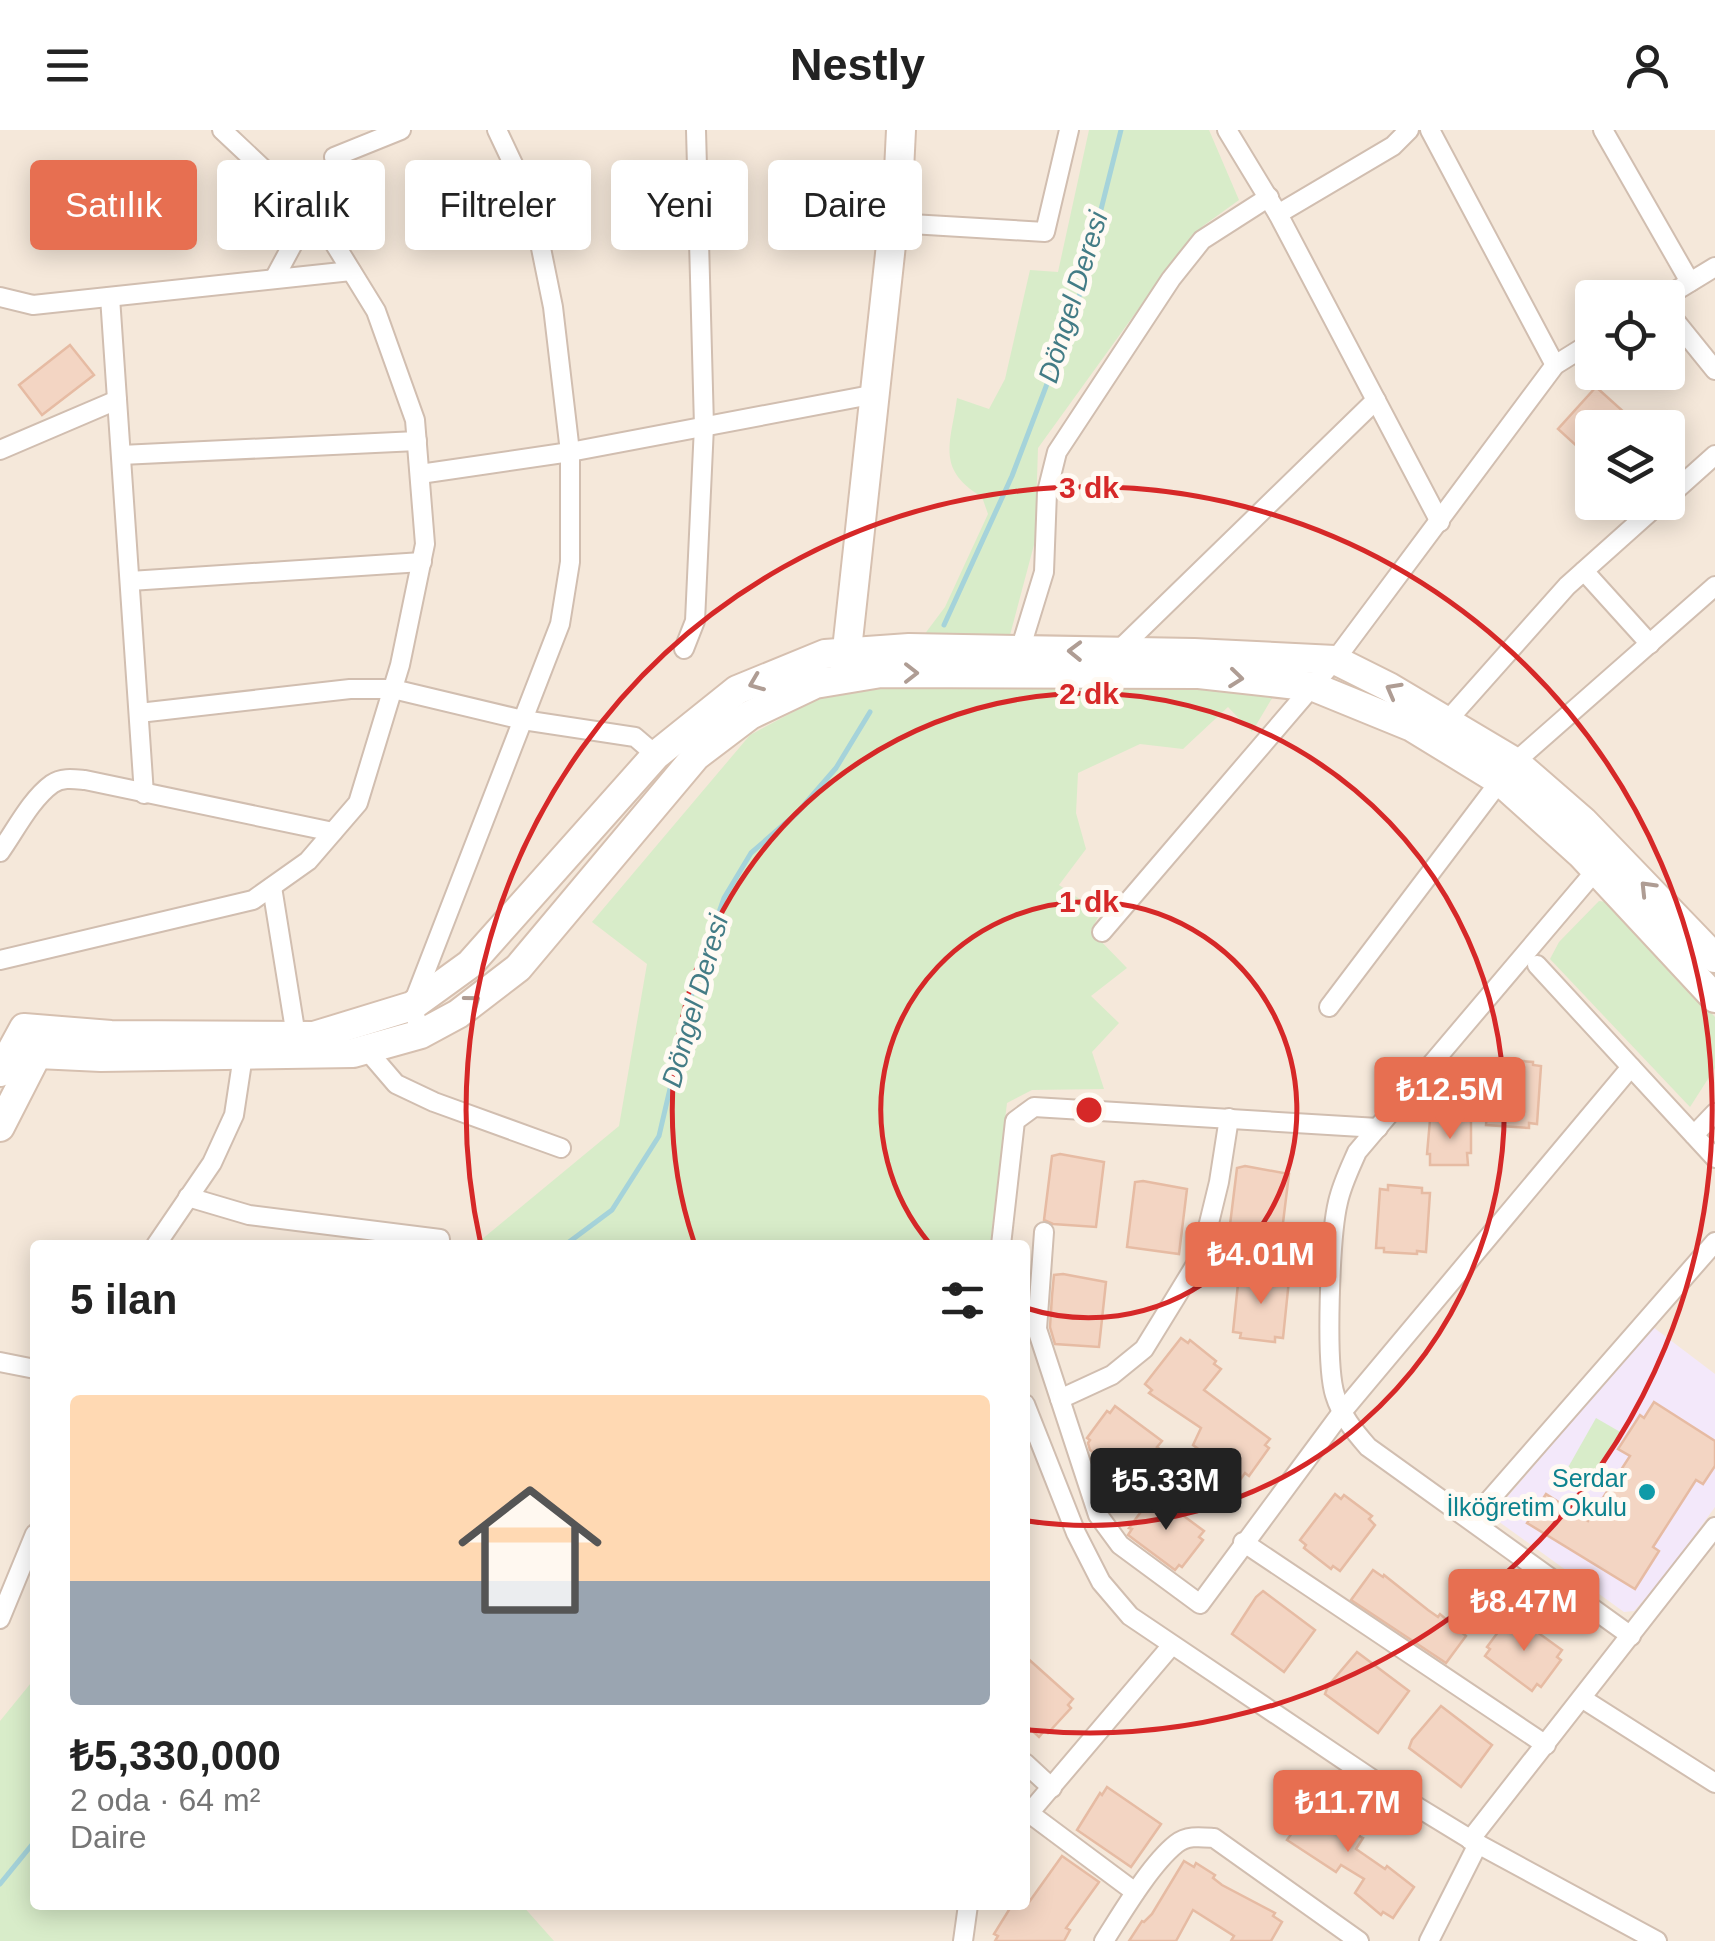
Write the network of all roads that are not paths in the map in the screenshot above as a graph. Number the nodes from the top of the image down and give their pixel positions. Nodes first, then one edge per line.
1 (222, 130) edge
2 (401, 130) edge
3 (498, 130) edge
4 (696, 130) edge
5 (901, 130) edge
6 (1070, 130) edge
7 (1227, 130) edge
8 (1409, 130) edge
9 (1430, 130) edge
10 (1603, 130) edge
11 (334, 158) dead end
12 (254, 160) edge
13 (899, 160) edge
14 (1274, 206) junction
15 (922, 225) edge
16 (290, 250) edge
17 (339, 250) edge
18 (891, 250) edge
19 (1715, 267) edge
20 (352, 271) junction
21 (274, 279) junction
22 (1690, 282) junction
23 (1685, 285) edge
24 (0, 297) edge
25 (110, 297) junction
26 (1685, 333) edge
27 (1575, 353) edge
28 (1555, 365) junction
29 (1715, 370) edge
30 (876, 394) junction
31 (117, 400) junction
32 (1376, 400) junction
33 (704, 426) junction
34 (417, 441) junction
35 (0, 450) edge
36 (570, 452) junction
37 (121, 455) junction
38 (1715, 455) edge
39 (420, 474) junction
40 (1685, 482) edge
41 (1642, 520) edge
42 (1440, 522) junction
43 (422, 562) junction
44 (1584, 571) junction
45 (130, 580) junction
46 (1715, 586) edge
47 (1650, 644) junction
48 (684, 649) dead end
49 (1020, 650) junction
50 (1118, 652) junction
51 (1335, 660) junction
52 (846, 666) junction
53 (1314, 686) junction
54 (393, 690) junction
55 (139, 713) junction
56 (524, 720) junction
57 (1447, 722) junction
58 (656, 755) junction
59 (1507, 772) junction
60 (144, 794) junction
61 (333, 832) junction
62 (0, 852) edge
63 (1604, 861) junction
64 (272, 887) junction
65 (1102, 932) dead end
66 (1715, 958) edge
67 (0, 960) edge
68 (1537, 965) dead end
69 (1715, 998) edge
70 (412, 1006) junction
71 (1329, 1007) dead end
72 (422, 1034) junction
73 (296, 1036) junction
74 (17, 1044) edge
75 (246, 1045) junction
76 (366, 1049) junction
77 (1631, 1067) junction
78 (1715, 1113) edge
79 (1230, 1118) junction
80 (0, 1127) edge
81 (1378, 1128) junction
82 (1694, 1136) junction
83 (561, 1148) dead end
84 (1715, 1158) edge
85 (188, 1197) junction
86 (1044, 1232) dead end
87 (440, 1239) dead end
88 (159, 1240) edge
89 (1003, 1240) edge
90 (1715, 1242) edge
91 (0, 1362) edge
92 (30, 1367) edge
93 (1060, 1398) junction
94 (1342, 1412) junction
95 (1030, 1417) edge
96 (1472, 1520) junction
97 (1715, 1526) edge
98 (1243, 1542) junction
99 (30, 1546) edge
100 (0, 1619) edge
101 (1631, 1636) junction
102 (1172, 1645) junction
103 (1583, 1699) junction
104 (1546, 1745) junction
105 (1030, 1768) edge
106 (1715, 1783) edge
107 (1052, 1788) junction
108 (1030, 1812) edge
109 (1030, 1817) edge
110 (1474, 1842) junction
111 (1136, 1892) junction
112 (967, 1910) edge
113 (963, 1941) edge
114 (1104, 1941) edge
115 (1359, 1941) edge
116 (1428, 1941) edge
117 (1657, 1941) edge

1 - 12 street
2 - 11 street
3 - 36 street
4 - 33 street
5 - 13 main road
6 - 15 street
7 - 14 street
8 - 14 street
9 - 28 street
10 - 22 street
14 - 32 street
14 - 49 street
16 - 21 street
17 - 20 street
18 - 30 main road
19 - 22 street
20 - 21 street
20 - 34 street
21 - 25 street
22 - 23 street
24 - 25 street
25 - 31 street
26 - 29 street
27 - 28 street
28 - 42 street
30 - 33 street
30 - 52 main road
31 - 35 street
31 - 37 street
32 - 42 street
32 - 50 street
33 - 36 street
33 - 48 street
34 - 37 street
34 - 39 street
36 - 39 street
36 - 56 street
37 - 45 street
38 - 40 street
39 - 43 street
41 - 44 street
42 - 51 street
43 - 45 street
43 - 54 street
44 - 47 street
44 - 57 street
45 - 55 street
46 - 47 street
47 - 59 street
50 -> 49 main road
49 - 52 main road
50 - 51 main road
51 - 53 street
57 -> 51 main road
52 -> 53 main road
52 -> 58 main road
72 -> 52 main road
53 - 59 main road
53 - 65 street
54 - 55 street
54 - 56 street
54 - 61 street
55 - 60 street
56 - 58 street
56 - 70 street
57 - 59 main road
58 - 70 main road
59 - 63 main road
59 - 71 street
60 - 61 street
60 - 62 street
61 - 64 street
66 -> 63 main road
63 - 69 main road
63 - 81 street
64 - 67 street
64 - 73 street
68 - 77 street
70 - 72 street
70 - 73 main road
72 - 76 main road
73 - 75 main road
74 - 75 main road
74 - 80 main road
75 - 76 main road
75 - 85 street
76 - 83 street
77 - 82 street
77 - 94 street
78 - 82 street
79 - 81 street
79 - 89 street
79 - 93 street
81 - 94 street
82 - 84 street
85 - 87 street
85 - 88 street
86 - 93 street
90 - 96 street
91 - 92 street
93 - 98 street
94 - 96 street
94 - 98 street
95 - 102 street
96 - 101 street
97 - 101 street
98 - 104 street
99 - 100 street
101 - 103 street
102 - 107 street
102 - 110 street
103 - 104 street
103 - 106 street
104 - 110 street
105 - 107 street
107 - 108 street
109 - 111 street
110 - 116 street
110 - 117 street
111 - 114 street
111 - 115 street
112 - 113 street

